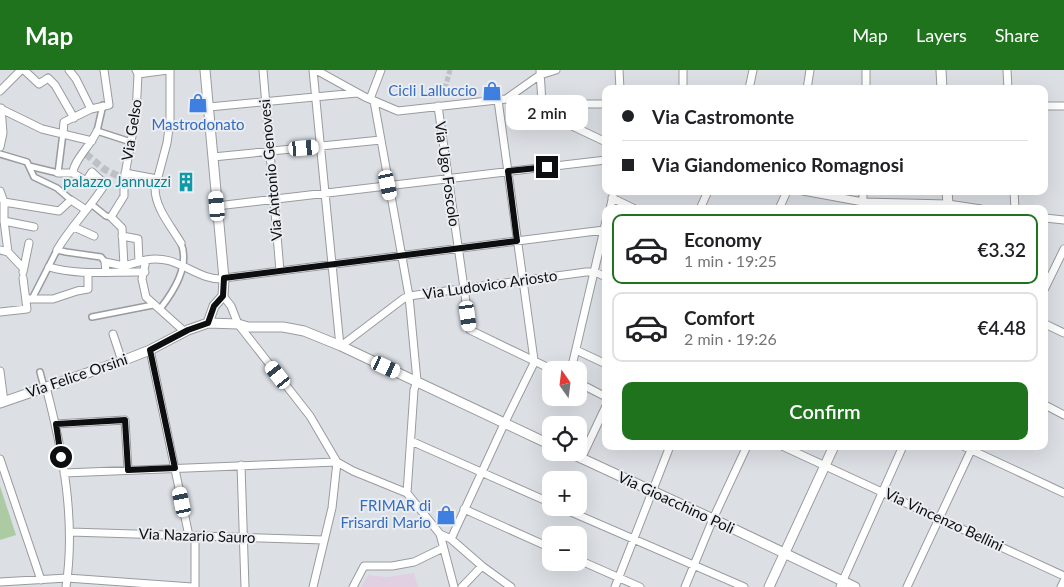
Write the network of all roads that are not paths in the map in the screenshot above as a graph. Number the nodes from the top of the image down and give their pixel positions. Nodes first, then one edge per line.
1 (22, 70) edge
2 (69, 70) edge
3 (104, 70) edge
4 (169, 70) edge
5 (205, 70) edge
6 (263, 70) edge
7 (315, 70) edge
8 (381, 70) edge
9 (556, 70) edge
10 (619, 70) edge
11 (683, 70) edge
12 (753, 70) edge
13 (810, 70) edge
14 (866, 70) edge
15 (941, 70) edge
16 (1007, 70) edge
17 (137, 72) edge
18 (540, 73) edge
19 (620, 85) edge
20 (683, 85) edge
21 (749, 85) edge
22 (808, 85) edge
23 (866, 85) edge
24 (942, 85) edge
25 (1008, 85) edge
26 (0, 91) edge
27 (357, 93) junction
28 (316, 97) junction
29 (372, 100) junction
30 (502, 100) junction
31 (265, 101) junction
32 (542, 104) junction
33 (602, 104) edge
34 (106, 105) junction
35 (438, 106) junction
36 (1048, 106) edge
37 (1064, 106) edge
38 (1, 107) edge
39 (208, 107) junction
40 (91, 109) junction
41 (74, 118) junction
42 (570, 125) joint
43 (97, 131) junction
44 (63, 133) junction
45 (381, 140) junction
46 (602, 140) edge
47 (92, 141) junction
48 (131, 142) junction
49 (321, 146) junction
50 (0, 147) edge
51 (270, 152) junction
52 (0, 154) edge
53 (213, 157) junction
54 (602, 160) edge
55 (29, 166) junction
56 (508, 171) junction
57 (58, 173) junction
58 (73, 173) junction
59 (124, 177) junction
60 (448, 178) junction
61 (157, 179) junction
62 (388, 185) junction
63 (0, 191) edge
64 (326, 193) junction
65 (614, 195) edge
66 (818, 195) edge
67 (274, 199) junction
68 (71, 200) junction
69 (4, 202) junction
70 (629, 205) edge
71 (857, 205) edge
72 (217, 206) junction
73 (88, 207) junction
74 (111, 217) junction
75 (1048, 218) edge
76 (1064, 220) edge
77 (4, 221) junction
78 (34, 227) dead end
79 (74, 227) junction
80 (602, 230) edge
81 (94, 236) dead end
82 (122, 236) junction
83 (602, 239) edge
84 (517, 241) junction
85 (28, 243) dead end
86 (181, 243) joint
87 (458, 248) junction
88 (1064, 249) edge
89 (0, 250) edge
90 (57, 250) junction
91 (8, 252) junction
92 (403, 255) junction
93 (142, 261) junction
94 (105, 262) junction
95 (332, 264) junction
96 (124, 266) junction
97 (183, 266) junction
98 (49, 267) junction
99 (280, 271) junction
100 (88, 272) junction
101 (106, 272) junction
102 (145, 272) junction
103 (595, 272) junction
104 (23, 273) junction
105 (602, 275) edge
106 (224, 278) junction
107 (523, 280) junction
108 (1048, 282) edge
109 (464, 289) junction
110 (223, 296) junction
111 (409, 296) junction
112 (29, 299) junction
113 (153, 305) junction
114 (160, 309) junction
115 (0, 312) edge
116 (92, 317) dead end
117 (208, 323) junction
118 (238, 324) junction
119 (1048, 325) edge
120 (184, 332) junction
121 (1064, 332) edge
122 (113, 334) dead end
123 (341, 346) junction
124 (150, 350) junction
125 (576, 350) junction
126 (122, 361) junction
127 (534, 361) junction
128 (574, 361) edge
129 (602, 362) edge
130 (542, 365) edge
131 (0, 371) edge
132 (40, 372) dead end
133 (417, 381) junction
134 (45, 387) junction
135 (588, 388) edge
136 (602, 395) edge
137 (2, 402) edge
138 (1048, 407) edge
139 (602, 414) edge
140 (1064, 414) edge
141 (505, 422) junction
142 (56, 424) junction
143 (542, 440) edge
144 (411, 441) junction
145 (587, 446) edge
146 (668, 450) edge
147 (745, 450) edge
148 (790, 450) edge
149 (832, 450) edge
150 (901, 450) edge
151 (971, 450) edge
152 (976, 450) edge
153 (0, 459) edge
154 (585, 461) edge
155 (337, 462) junction
156 (241, 465) junction
157 (824, 466) junction
158 (175, 468) junction
159 (128, 470) junction
160 (481, 472) junction
161 (64, 473) junction
162 (651, 491) junction
163 (883, 492) junction
164 (407, 493) junction
165 (1064, 493) edge
166 (542, 499) edge
167 (464, 509) junction
168 (581, 516) edge
169 (939, 518) junction
170 (713, 519) junction
171 (70, 532) junction
172 (440, 534) junction
173 (192, 536) junction
174 (244, 537) junction
175 (633, 538) junction
176 (451, 539) junction
177 (324, 540) junction
178 (542, 544) edge
179 (443, 548) junction
180 (784, 554) junction
181 (587, 564) edge
182 (694, 565) junction
183 (482, 566) junction
184 (1064, 576) edge
185 (67, 578) junction
186 (618, 578) junction
187 (41, 580) junction
188 (1064, 581) edge
189 (0, 582) edge
190 (841, 584) edge
191 (66, 587) edge
192 (194, 587) edge
193 (245, 587) edge
194 (313, 587) edge
195 (353, 587) edge
196 (454, 587) edge
197 (462, 587) edge
198 (511, 587) edge
199 (615, 587) edge
200 (640, 587) edge
201 (685, 587) edge
202 (744, 587) edge
203 (768, 587) edge
204 (855, 587) edge
205 (907, 587) edge
206 (1061, 587) edge

1 - 26 street
1 - 41 street
2 - 40 street
3 - 34 street
4 - 17 street
4 - 61 street
5 - 39 street
6 - 31 street, Via Antonio Genovesi
7 - 27 street
7 - 28 street
8 - 29 street
9 - 18 street
10 - 19 street
11 - 20 street
12 - 21 street
13 - 22 street
14 - 23 street
15 - 24 street
16 - 25 street
17 - 48 street, Via Gelso
18 - 30 street
18 - 32 street
27 - 28 street
27 - 29 street
28 - 31 street
28 - 49 street
29 - 35 street
29 - 45 street
30 - 32 street
30 - 35 street
30 - 56 street
31 - 39 street
31 - 51 street, Via Antonio Genovesi
32 - 33 street
32 - 42 street
34 - 40 street
34 - 43 street
35 - 60 street, Via Ugo Foscolo
36 - 37 street
38 - 44 street
38 - 50 street
39 - 53 street
40 - 41 street
41 - 44 street
42 - 46 street
43 - 47 street
43 - 48 street
44 - 47 street
44 - 57 street
45 - 49 street
45 - 62 street
47 - 58 street
48 - 59 street, Via Gelso
49 - 51 street
49 - 64 street
51 - 53 street
51 - 67 street, Via Antonio Genovesi
52 - 55 street
53 - 72 street
54 - 56 street
55 - 57 street
55 - 68 street
56 - 60 street
56 - 84 street
57 - 58 street
58 - 73 street
59 - 61 street
59 - 74 street, Via Gelso
60 - 62 street
60 - 87 street, Via Ugo Foscolo
61 - 86 street
62 - 64 street
62 - 92 street
63 - 69 street
64 - 67 street
64 - 95 street
65 - 70 street
66 - 71 street
67 - 72 street
67 - 99 street, Via Antonio Genovesi
68 - 69 street
68 - 73 street
69 - 77 street
72 - 106 street
73 - 74 street
73 - 79 street
74 - 82 street
75 - 76 street
77 - 78 street
77 - 91 street
79 - 81 street
79 - 90 street
80 - 84 street
82 - 93 street
82 - 96 street
83 - 103 street
84 - 87 street
84 - 107 street
85 - 104 street
86 - 97 street
87 - 92 street
87 - 109 street, Via Ugo Foscolo
88 - 108 street
89 - 91 street
90 - 94 street
90 - 98 street
91 - 104 street
92 - 95 street
92 - 111 street
93 - 96 street
93 - 97 street
93 - 102 street
94 - 96 street
94 - 101 street
95 - 99 street
95 - 123 street
97 - 106 street
97 - 114 street
98 - 100 street
98 - 112 street
99 - 106 street
100 - 101 street
100 - 112 street
101 - 102 street
102 - 113 street
103 - 105 street
103 - 107 street, Via Ludovico Ariosto
103 - 125 street
104 - 112 street
106 - 110 street
107 - 109 street, Via Ludovico Ariosto
107 - 127 street
109 - 111 street, Via Ludovico Ariosto
109 - 127 street, Via Ugo Foscolo
110 - 117 street
110 - 118 street
111 - 123 street, Via Ludovico Ariosto
111 - 133 street
112 - 115 street
113 - 114 street
113 - 116 street
114 - 120 street
117 - 118 street
117 - 120 street, Via Felice Orsini
118 - 123 street
118 - 155 street
119 - 121 street
120 - 124 street, Via Felice Orsini
122 - 126 street
123 - 133 street
124 - 126 street, Via Felice Orsini
124 - 158 street
125 - 128 street
125 - 129 street
126 - 134 street, Via Felice Orsini
127 - 130 street
127 - 141 street
131 - 137 street
132 - 134 street
133 - 141 street
133 - 144 street
134 - 137 street, Via Felice Orsini
134 - 142 street
135 - 136 street
138 - 140 street
139 - 145 street
141 - 143 street
141 - 160 street
142 - 159 street
142 - 161 street
144 - 160 street
144 - 164 street
146 - 162 street
147 - 170 street
148 - 157 street, Via Vincenzo Bellini
149 - 157 street
150 - 163 street
151 - 169 street
152 - 165 street
153 - 187 street
154 - 162 street, Via Gioacchino Poli
155 - 156 street
155 - 164 street
155 - 177 street
156 - 158 street
156 - 174 street
157 - 163 street, Via Vincenzo Bellini
157 - 180 street
158 - 159 street
158 - 173 street
159 - 161 street
160 - 166 street
160 - 167 street
161 - 171 street
162 - 170 street, Via Gioacchino Poli
162 - 175 street
163 - 169 street, Via Vincenzo Bellini
163 - 190 street
164 - 172 street
167 - 176 street
167 - 178 street
168 - 175 street
169 - 184 street, Via Vincenzo Bellini
169 - 205 street
170 - 180 street, Via Gioacchino Poli
170 - 182 street
171 - 173 street, Via Nazario Sauro
171 - 185 street
172 - 176 street
172 - 179 street
173 - 174 street, Via Nazario Sauro
173 - 192 street
174 - 177 street, Via Nazario Sauro
174 - 193 street
175 - 182 street
175 - 186 street
176 - 183 street
177 - 194 street
179 - 195 street
179 - 196 street
180 - 190 street, Via Gioacchino Poli
180 - 203 street
181 - 186 street
182 - 201 street
182 - 202 street
183 - 197 street
183 - 198 street
185 - 187 street
185 - 191 street
185 - 192 street
186 - 199 street
186 - 200 street
187 - 189 street
188 - 206 street
190 - 204 street, Via Gioacchino Poli

